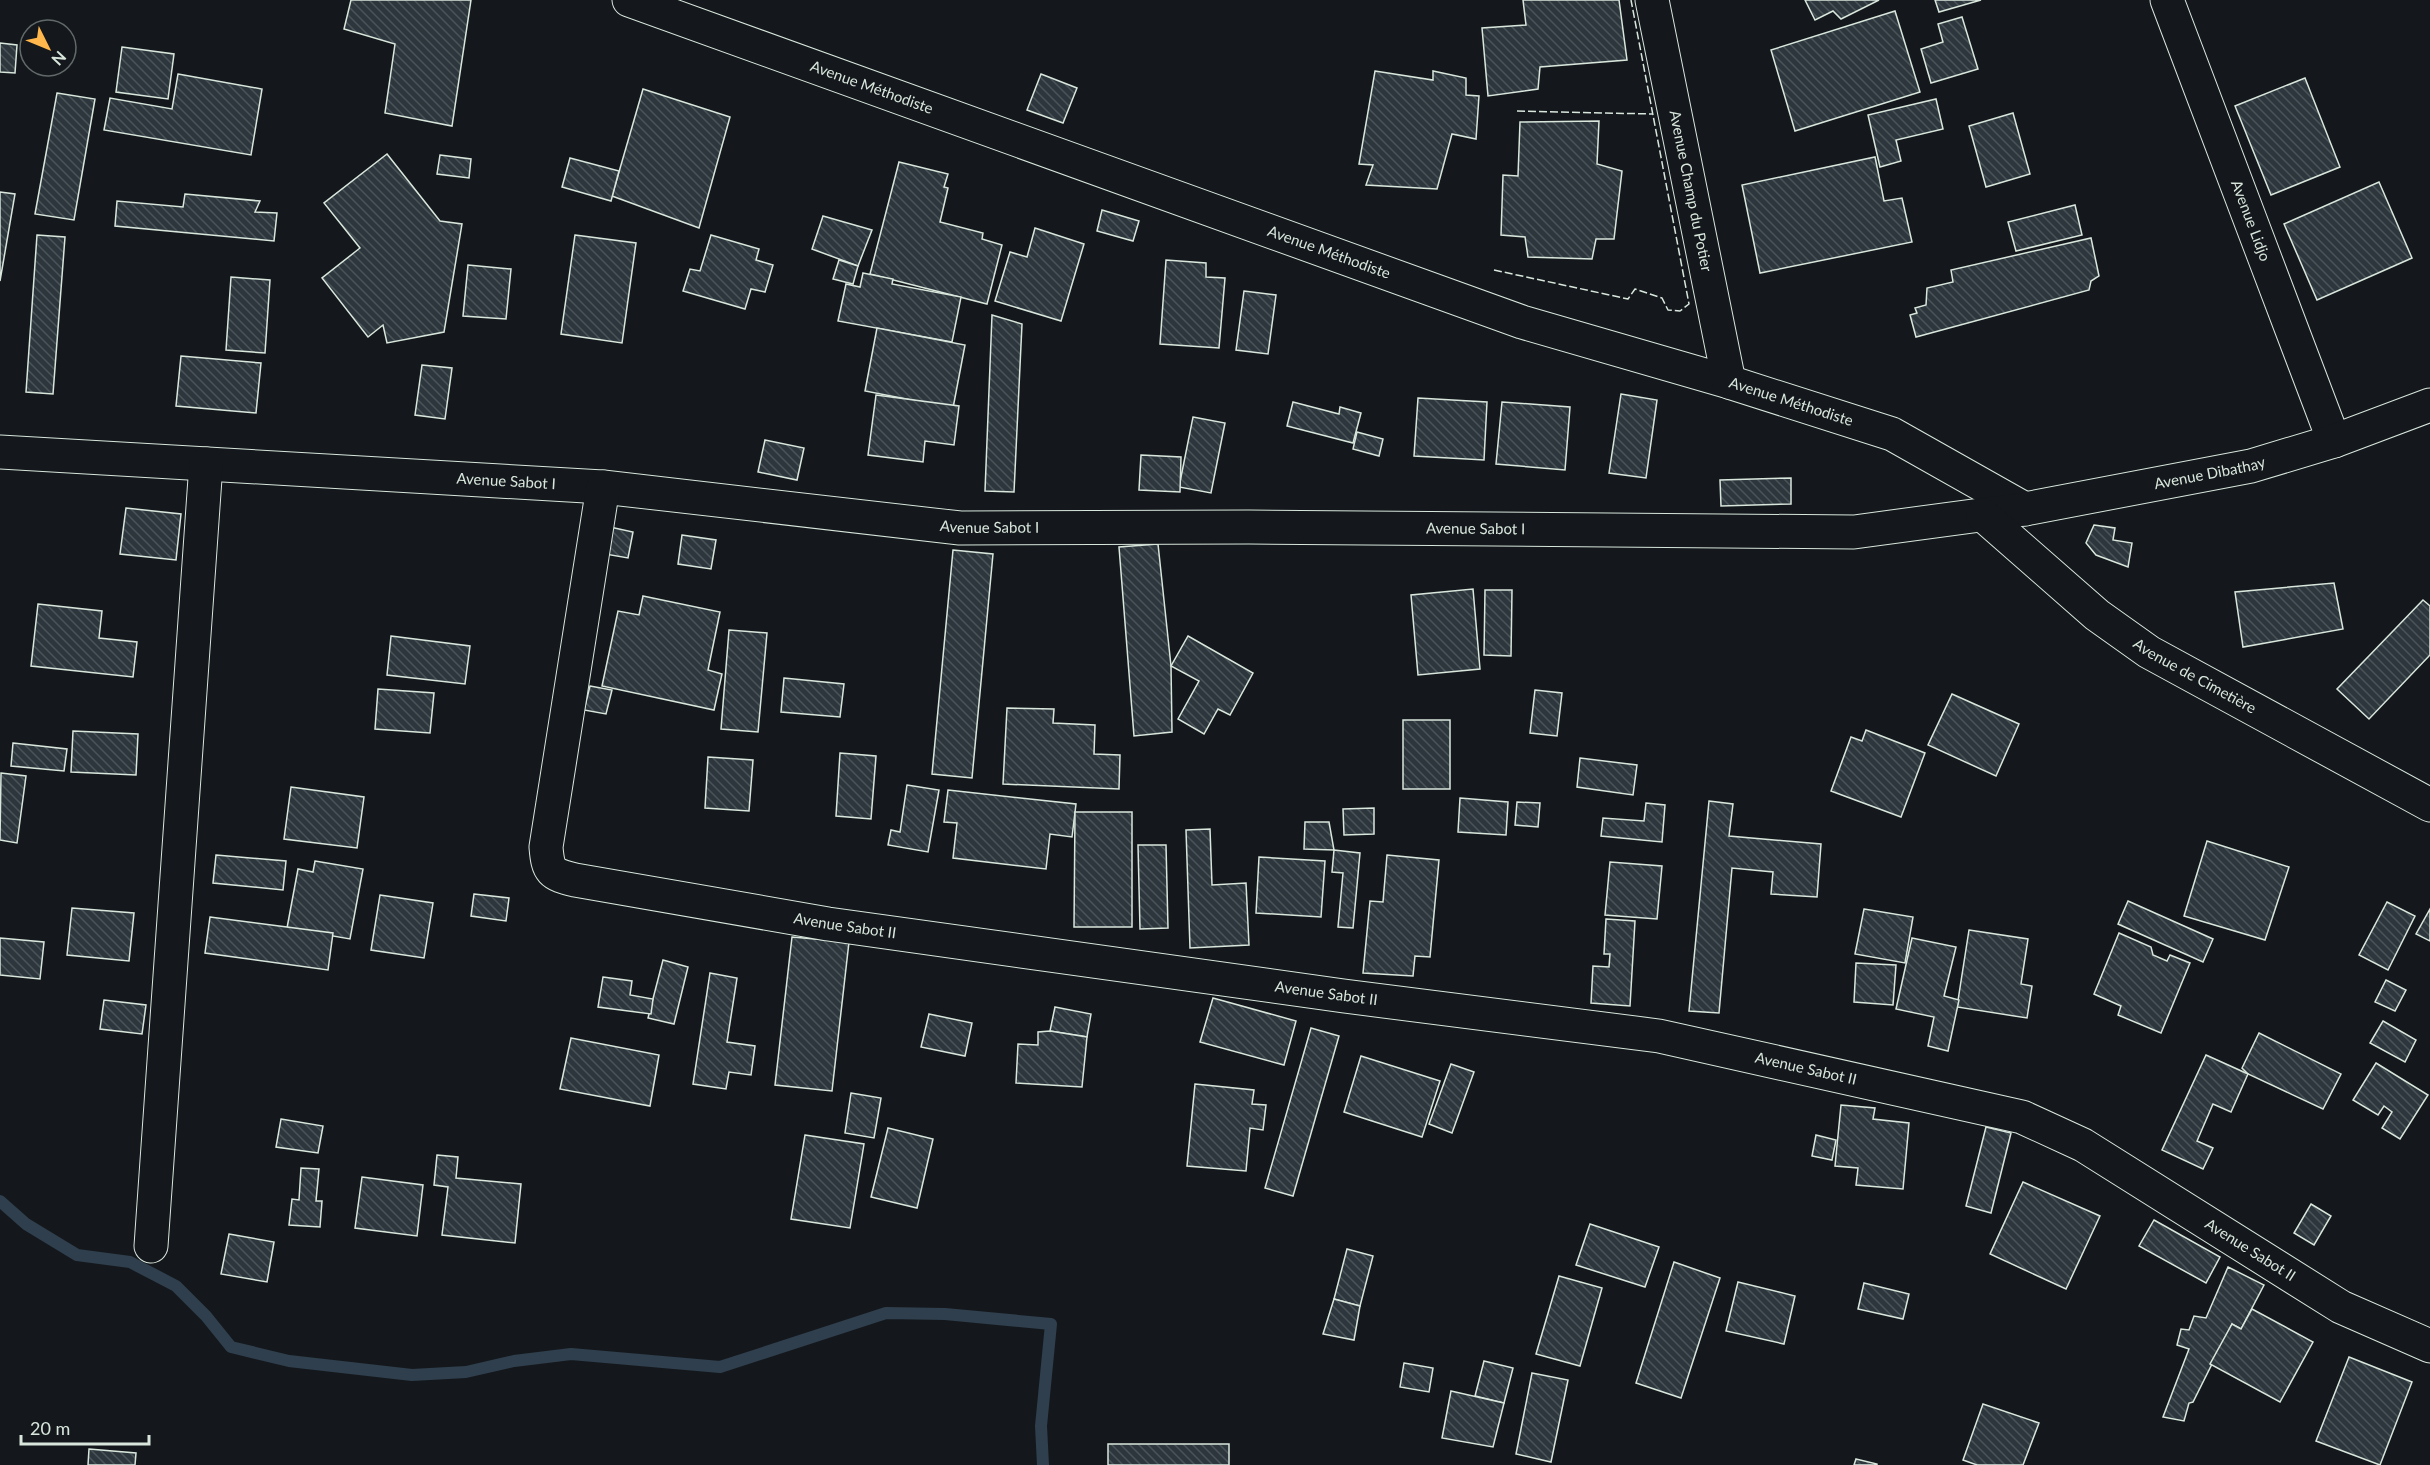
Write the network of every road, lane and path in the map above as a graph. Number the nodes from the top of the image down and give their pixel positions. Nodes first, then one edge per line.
1 (629, 0) edge
2 (1652, 0) edge
3 (2167, 0) edge
4 (1729, 382) junction
5 (2430, 405) edge
6 (2334, 441) junction
7 (0, 452) edge
8 (206, 464) junction
9 (603, 487) junction
10 (2025, 509) junction
11 (1983, 514) junction
12 (2430, 805) edge
13 (151, 1246) dead end
14 (2430, 1346) edge

1 - 4 street, Avenue Méthodiste
2 - 4 street, Avenue Champ du Potier
3 - 6 street, Avenue Lidjo
4 - 10 street, Avenue Méthodiste
5 - 6 street, Avenue Dibathay
6 - 10 street, Avenue Dibathay
7 - 8 street, Avenue Sabot I
8 - 9 street, Avenue Sabot I
8 - 13 street
9 - 11 street, Avenue Sabot I
9 - 14 street, Avenue Sabot II
10 - 11 street, Avenue Dibathay
11 - 12 street, Avenue de Cimetière

